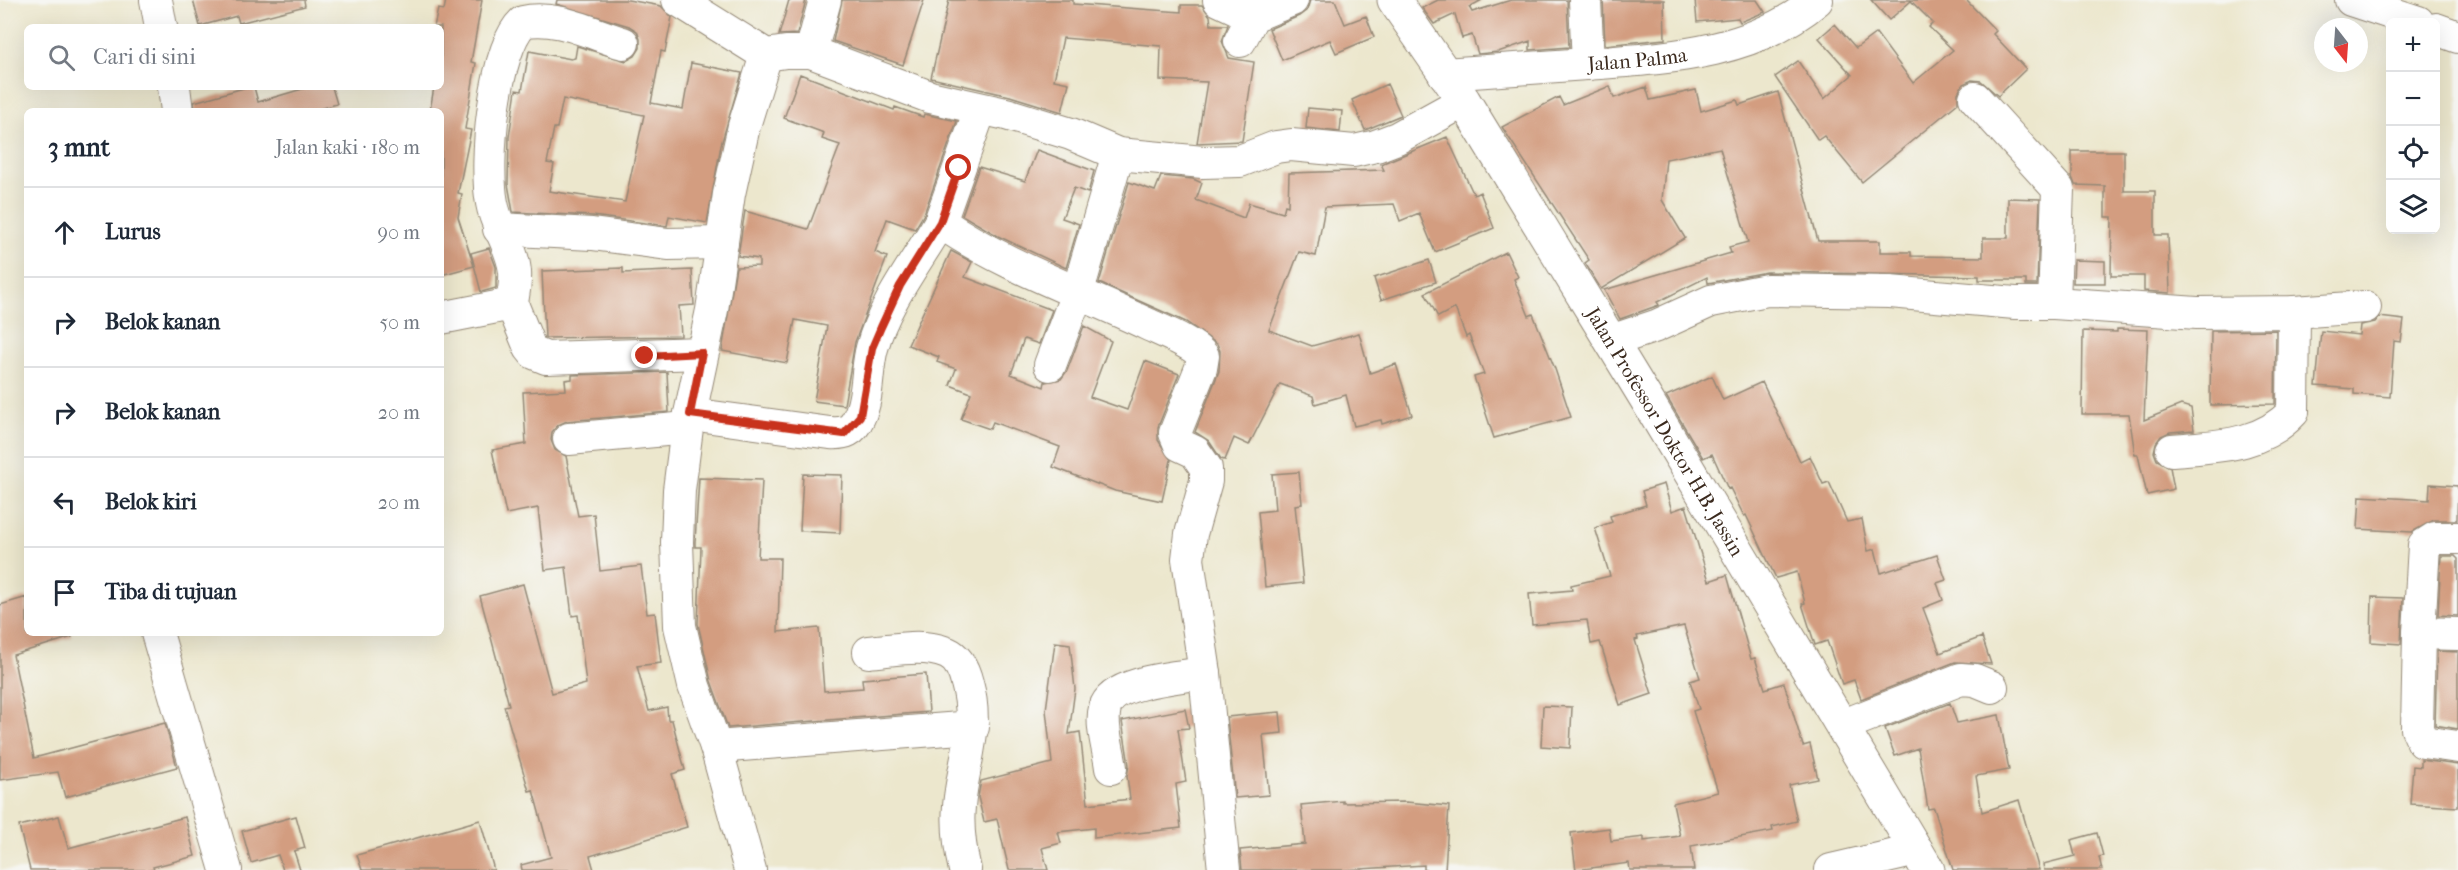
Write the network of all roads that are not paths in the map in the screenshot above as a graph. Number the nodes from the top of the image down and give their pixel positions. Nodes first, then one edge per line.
1 (156, 0) edge
2 (678, 0) edge
3 (825, 0) edge
4 (1219, 0) edge
5 (1292, 0) edge
6 (1394, 0) edge
7 (1585, 0) edge
8 (2351, 0) edge
9 (1813, 1) edge
10 (2406, 18) edge
11 (160, 24) edge
12 (2440, 30) edge
13 (2458, 37) edge
14 (623, 43) dead end
15 (811, 52) junction
16 (766, 56) junction
17 (1588, 64) junction
18 (1444, 74) junction
19 (174, 90) edge
20 (1975, 98) dead end
21 (1464, 101) junction
22 (177, 108) edge
23 (980, 110) junction
24 (1118, 154) junction
25 (940, 222) junction
26 (499, 229) junction
27 (722, 243) junction
28 (1078, 291) junction
29 (2054, 303) junction
30 (512, 304) junction
31 (2366, 308) dead end
32 (2294, 312) junction
33 (444, 317) edge
34 (1611, 341) junction
35 (702, 353) junction
36 (1050, 365) dead end
37 (689, 421) junction
38 (569, 439) dead end
39 (2172, 450) dead end
40 (2458, 538) edge
41 (2419, 633) junction
42 (2458, 634) edge
43 (158, 636) edge
44 (869, 652) dead end
45 (1204, 673) junction
46 (1992, 687) dead end
47 (1844, 725) junction
48 (973, 727) junction
49 (716, 747) junction
50 (2458, 747) edge
51 (1111, 768) dead end
52 (1923, 860) edge
53 (226, 870) edge
54 (750, 870) edge
55 (965, 870) edge
56 (1224, 870) edge
57 (1832, 870) edge

1 - 11 street
2 - 16 street
3 - 15 street
4 - 5 street
6 - 18 highway, Jalan Professor Doktor H.B. Jassin
7 - 17 street
8 - 10 street
9 - 17 street, Jalan Palma
12 - 13 street
14 - 26 street
15 - 16 street
15 - 23 street
16 - 27 street
17 - 18 street, Jalan Palma
18 - 21 highway, Jalan Professor Doktor H.B. Jassin
19 - 22 street
20 - 29 street
21 - 24 street
21 - 34 highway, Jalan Professor Doktor H.B. Jassin
23 - 24 street
23 - 25 street
24 - 28 street
25 - 28 street
25 - 37 street
26 - 27 street
26 - 30 street
27 - 35 street
28 - 36 street
28 - 45 street
29 - 32 street
29 - 34 street
30 - 33 street
30 - 35 street
31 - 32 street
32 - 39 street
34 - 47 highway, Jalan Professor Doktor H.B. Jassin
35 - 37 street
37 - 38 street
37 - 49 street
40 - 41 street
41 - 42 street
41 - 50 street
43 - 53 street
44 - 48 street
45 - 51 street
45 - 56 street
46 - 47 street
47 - 52 highway, Jalan Professor Doktor H.B. Jassin
48 - 49 street
48 - 55 street
49 - 54 street
52 - 57 street

